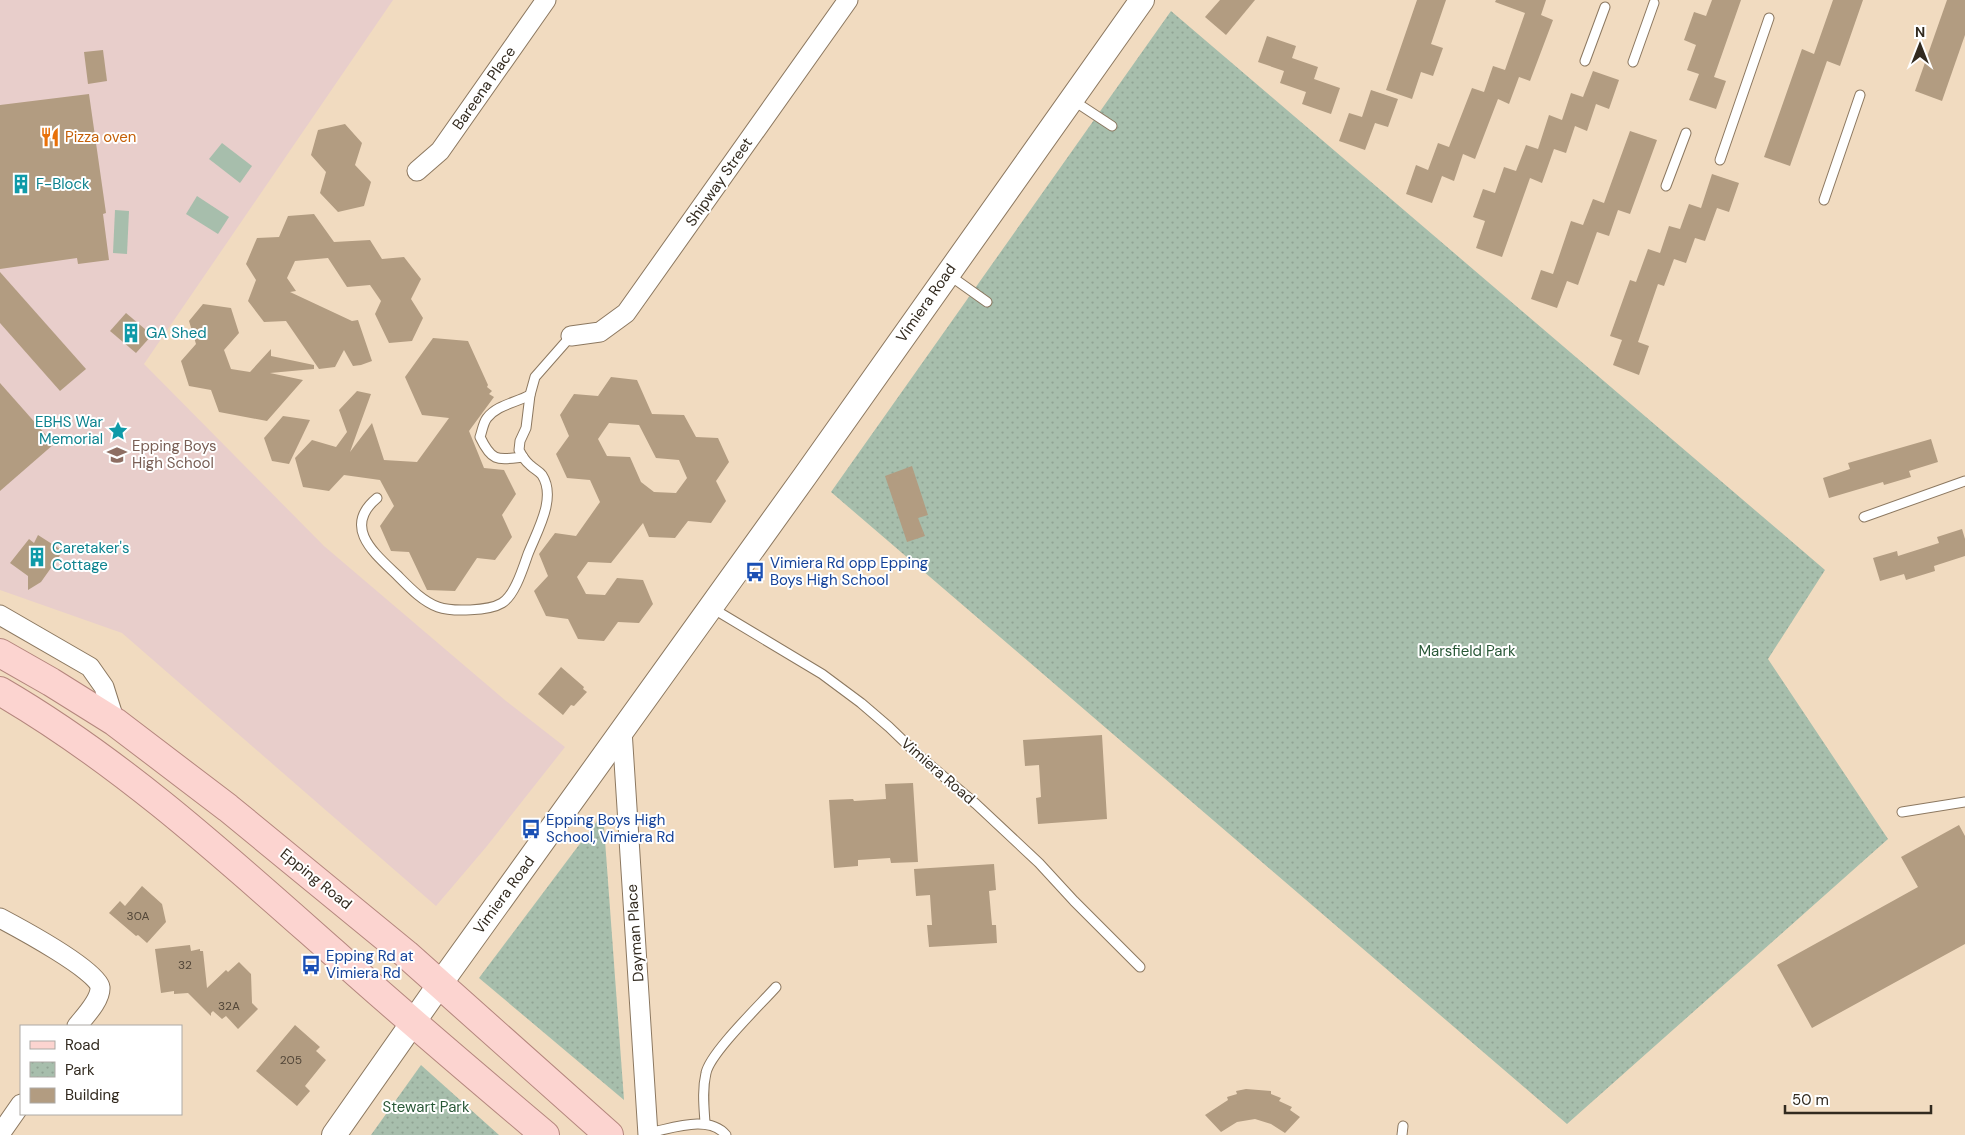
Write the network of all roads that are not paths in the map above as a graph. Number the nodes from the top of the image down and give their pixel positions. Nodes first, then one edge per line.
1 (546, 0) edge
2 (848, 0) edge
3 (1142, 0) edge
4 (1654, 3) dead end
5 (1604, 7) dead end
6 (1769, 18) dead end
7 (1585, 61) dead end
8 (1634, 62) dead end
9 (1860, 95) dead end
10 (1071, 99) junction
11 (1112, 126) dead end
12 (1686, 133) dead end
13 (1720, 160) dead end
14 (417, 171) dead end
15 (1666, 186) dead end
16 (1824, 200) dead end
17 (947, 274) junction
18 (987, 302) dead end
19 (571, 336) joint
20 (530, 395) junction
21 (523, 457) junction
22 (1965, 481) edge
23 (377, 498) dead end
24 (1864, 517) dead end
25 (710, 607) junction
26 (0, 615) edge
27 (0, 653) edge
28 (0, 692) edge
29 (115, 722) junction
30 (622, 730) junction
31 (1965, 802) edge
32 (1902, 812) dead end
33 (0, 918) edge
34 (1140, 967) dead end
35 (440, 984) junction
36 (776, 987) dead end
37 (413, 1024) junction
38 (78, 1025) edge
39 (20, 1105) edge
40 (705, 1123) junction
41 (0, 1134) edge
42 (648, 1134) edge
43 (334, 1135) edge
44 (546, 1135) edge
45 (609, 1135) edge
46 (726, 1135) edge

1 - 14 street, Bareena Place
2 - 19 street, Shipway Street
3 - 10 street, Vimiera Road
4 - 8 lane
5 - 7 lane
6 - 13 lane
9 - 16 lane
10 - 11 lane
10 - 17 street, Vimiera Road
12 - 15 lane
17 - 18 lane
17 - 25 street, Vimiera Road
19 - 20 lane
20 - 21 lane
20 - 21 lane
21 - 23 lane
22 - 24 lane
25 - 30 street, Vimiera Road
25 - 34 lane, Vimiera Road
26 - 29 street
27 - 29 main road, Epping Road
28 - 37 main road
29 - 35 main road, Epping Road
30 - 35 street, Vimiera Road
30 - 42 street, Dayman Place
31 - 32 lane
33 - 38 street
35 - 37 street, Vimiera Road
35 - 45 main road, Epping Road
36 - 40 lane
37 - 43 street, Vimiera Road
37 - 44 main road
39 - 41 street
40 - 42 lane
40 - 46 lane

